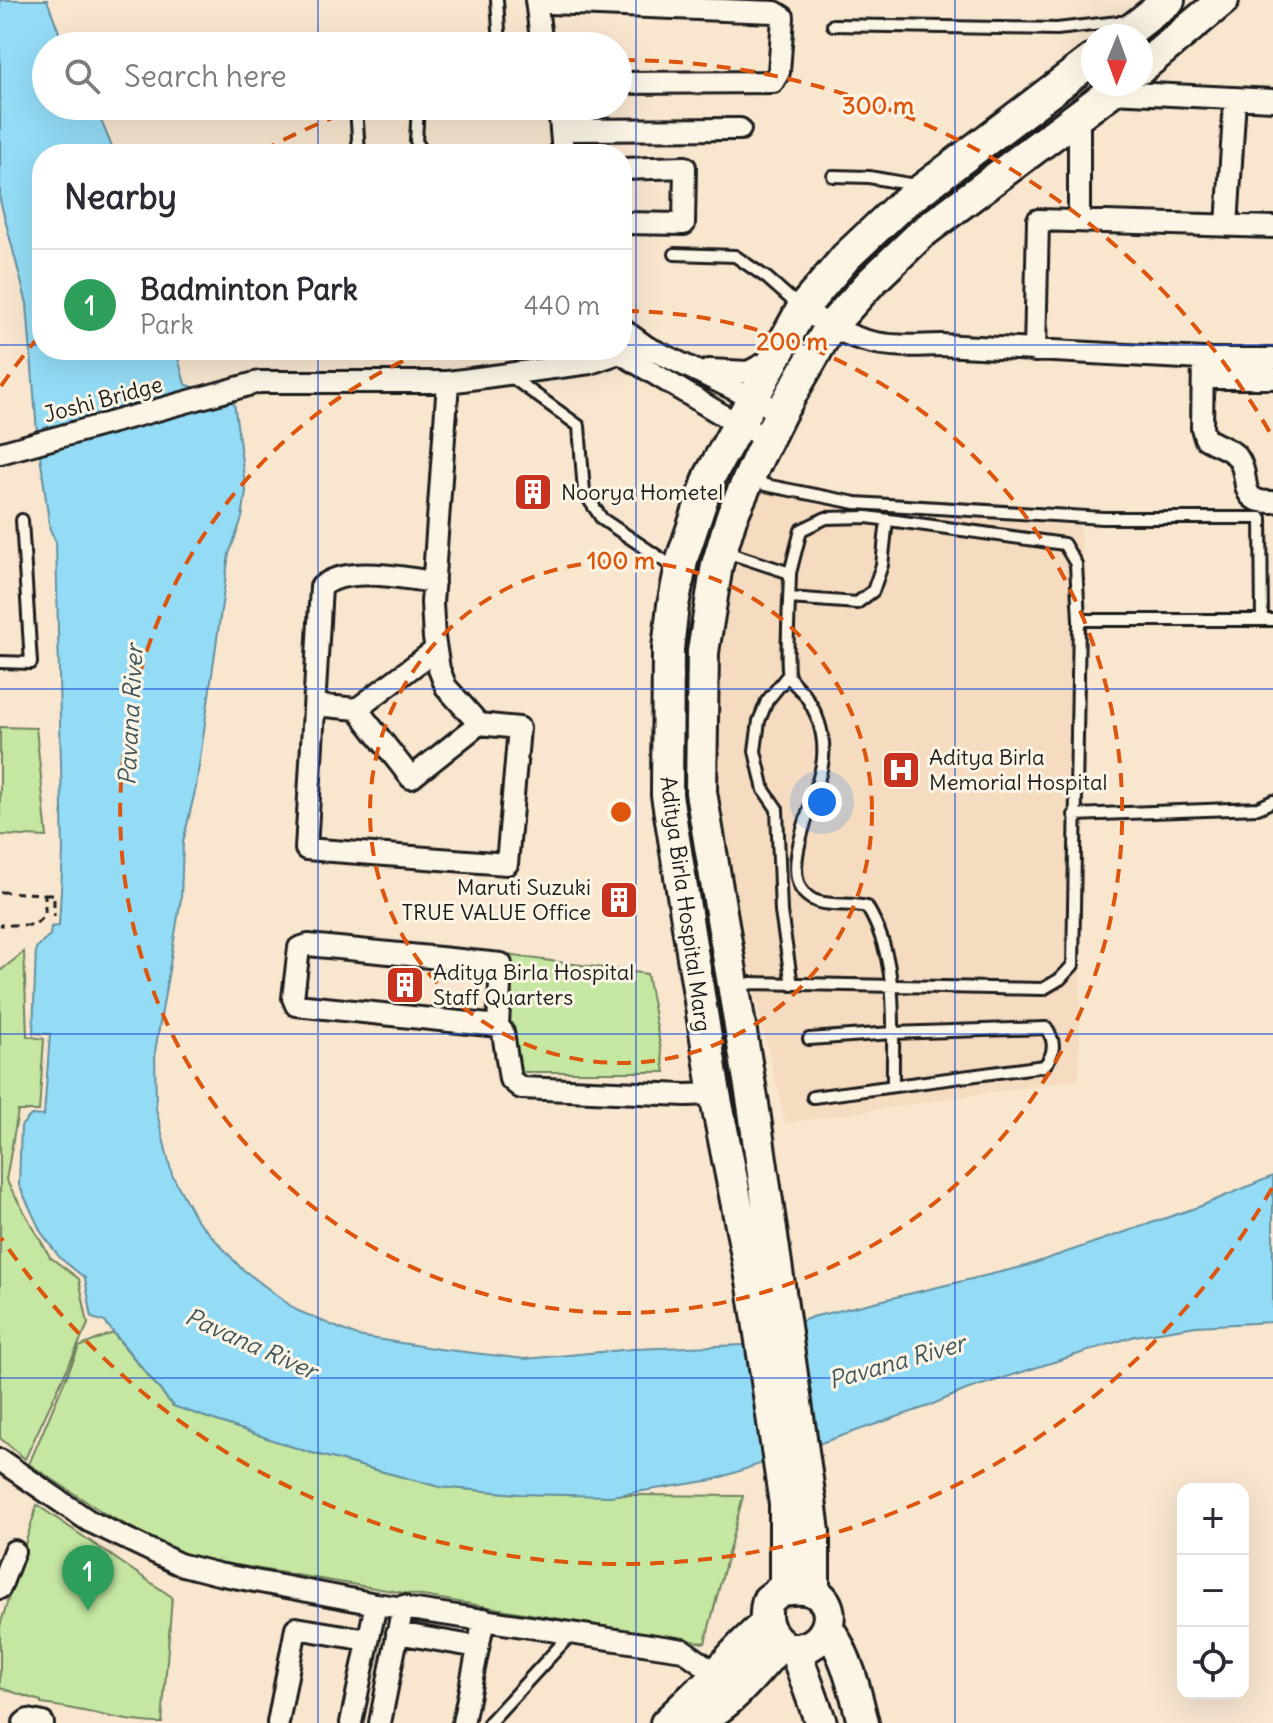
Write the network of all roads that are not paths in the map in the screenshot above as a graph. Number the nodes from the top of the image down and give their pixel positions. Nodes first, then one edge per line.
1 (497, 0) edge
2 (1169, 0) edge
3 (1223, 0) edge
4 (545, 1) edge
5 (1139, 24) edge
6 (833, 25) dead end
7 (1081, 29) edge
8 (499, 32) edge
9 (546, 32) edge
10 (1153, 58) edge
11 (632, 83) edge
12 (1153, 83) edge
13 (1081, 87) edge
14 (1090, 96) edge
15 (1235, 98) junction
16 (1273, 100) edge
17 (1079, 115) junction
18 (357, 120) edge
19 (417, 120) edge
20 (548, 120) edge
21 (560, 120) edge
22 (740, 129) dead end
23 (561, 130) junction
24 (358, 144) edge
25 (418, 144) edge
26 (550, 144) edge
27 (562, 144) edge
28 (632, 169) edge
29 (833, 176) dead end
30 (925, 187) junction
31 (1079, 221) junction
32 (632, 223) edge
33 (1227, 226) junction
34 (1273, 227) edge
35 (675, 254) dead end
36 (802, 309) junction
37 (830, 327) junction
38 (632, 336) edge
39 (1035, 351) junction
40 (773, 359) junction
41 (1273, 359) edge
42 (597, 360) edge
43 (630, 360) edge
44 (689, 367) junction
45 (1203, 369) junction
46 (507, 374) junction
47 (1273, 378) edge
48 (448, 382) junction
49 (752, 397) junction
50 (739, 425) junction
51 (775, 425) junction
52 (3, 451) edge
53 (751, 475) junction
54 (1273, 502) edge
55 (22, 520) dead end
56 (887, 520) junction
57 (1273, 520) edge
58 (1261, 527) junction
59 (721, 550) junction
60 (680, 572) junction
61 (790, 573) junction
62 (434, 582) junction
63 (790, 598) junction
64 (1079, 620) junction
65 (1268, 620) edge
66 (435, 650) junction
67 (0, 662) edge
68 (788, 675) junction
69 (315, 705) junction
70 (357, 709) junction
71 (479, 724) junction
72 (1273, 801) edge
73 (1074, 815) junction
74 (792, 985) junction
75 (894, 986) junction
76 (735, 988) junction
77 (498, 1026) junction
78 (892, 1033) junction
79 (809, 1039) dead end
80 (893, 1085) junction
81 (715, 1094) junction
82 (813, 1097) dead end
83 (763, 1270) junction
84 (0, 1460) edge
85 (14, 1551) dead end
86 (0, 1588) edge
87 (800, 1591) junction
88 (376, 1604) junction
89 (403, 1606) junction
90 (484, 1619) junction
91 (827, 1627) junction
92 (397, 1633) junction
93 (573, 1633) junction
94 (781, 1639) junction
95 (368, 1640) junction
96 (478, 1647) junction
97 (721, 1684) junction
98 (24, 1723) edge
99 (43, 1723) edge
100 (278, 1723) edge
101 (351, 1723) edge
102 (380, 1723) edge
103 (463, 1723) edge
104 (489, 1723) edge
105 (665, 1723) edge
106 (687, 1723) edge
107 (719, 1723) edge
108 (821, 1723) edge
109 (863, 1723) edge

1 - 8 lane
2 - 5 main road
3 - 10 main road
4 - 9 street
4 - 11 street
6 - 7 lane
12 - 15 street
13 - 30 main road, Aditya Birla Hospital Marg
14 - 17 main road, Aditya Birla Hospital Marg
15 - 16 street
15 - 33 street
17 - 31 street
17 - 37 main road, Aditya Birla Hospital Marg
18 - 24 lane
19 - 25 lane
20 - 26 street
21 - 23 street
22 - 23 street
23 - 27 street
28 - 32 street
29 - 30 lane
30 - 36 main road, Aditya Birla Hospital Marg
31 - 33 street
31 - 39 street
33 - 34 street
35 - 36 lane
36 - 37 street
36 - 40 main road, Aditya Birla Hospital Marg
37 - 39 street
37 - 51 main road, Aditya Birla Hospital Marg
38 - 44 street
39 - 45 street
40 - 44 street
40 - 49 main road, Aditya Birla Hospital Marg
41 - 45 street
42 - 46 street, Joshi Bridge
43 - 50 street
44 - 49 street
45 - 47 street
45 - 54 street
46 - 48 street, Joshi Bridge
46 - 60 lane
48 - 52 street, Joshi Bridge
48 - 62 street
49 - 50 main road, Aditya Birla Hospital Marg
49 - 51 street
50 - 51 street
50 - 60 main road, Aditya Birla Hospital Marg
51 - 53 main road, Aditya Birla Hospital Marg
53 - 58 lane
53 - 59 main road, Aditya Birla Hospital Marg
55 - 67 lane
56 - 61 lane
56 - 63 lane
56 - 64 lane
57 - 58 lane
58 - 65 lane
59 - 61 lane
59 - 76 main road, Aditya Birla Hospital Marg
60 - 81 main road, Aditya Birla Hospital Marg
61 - 63 lane
62 - 66 street
62 - 69 street
63 - 68 lane
64 - 65 lane
64 - 73 lane
66 - 70 street
66 - 71 street
68 - 74 lane
68 - 75 lane
69 - 70 street
69 - 71 street
70 - 71 street
72 - 73 lane
73 - 75 lane
74 - 75 lane
74 - 76 lane
75 - 78 lane
76 - 83 main road, Aditya Birla Hospital Marg
77 - 77 street
77 - 81 street
78 - 79 lane
78 - 80 lane
78 - 80 lane
80 - 82 lane
81 - 83 main road, Aditya Birla Hospital Marg
83 - 87 main road
84 - 88 street
85 - 86 street
87 - 91 main road
87 - 94 main road
88 - 89 street
88 - 95 street
89 - 90 street
89 - 92 street
90 - 93 street
90 - 96 street
91 - 94 main road
91 - 109 main road
92 - 96 street
92 - 102 street
93 - 97 street
93 - 104 lane
94 - 97 main road
94 - 108 main road
95 - 100 street
95 - 101 street
96 - 103 street
97 - 105 main road
97 - 106 main road
97 - 107 main road
98 - 99 street

